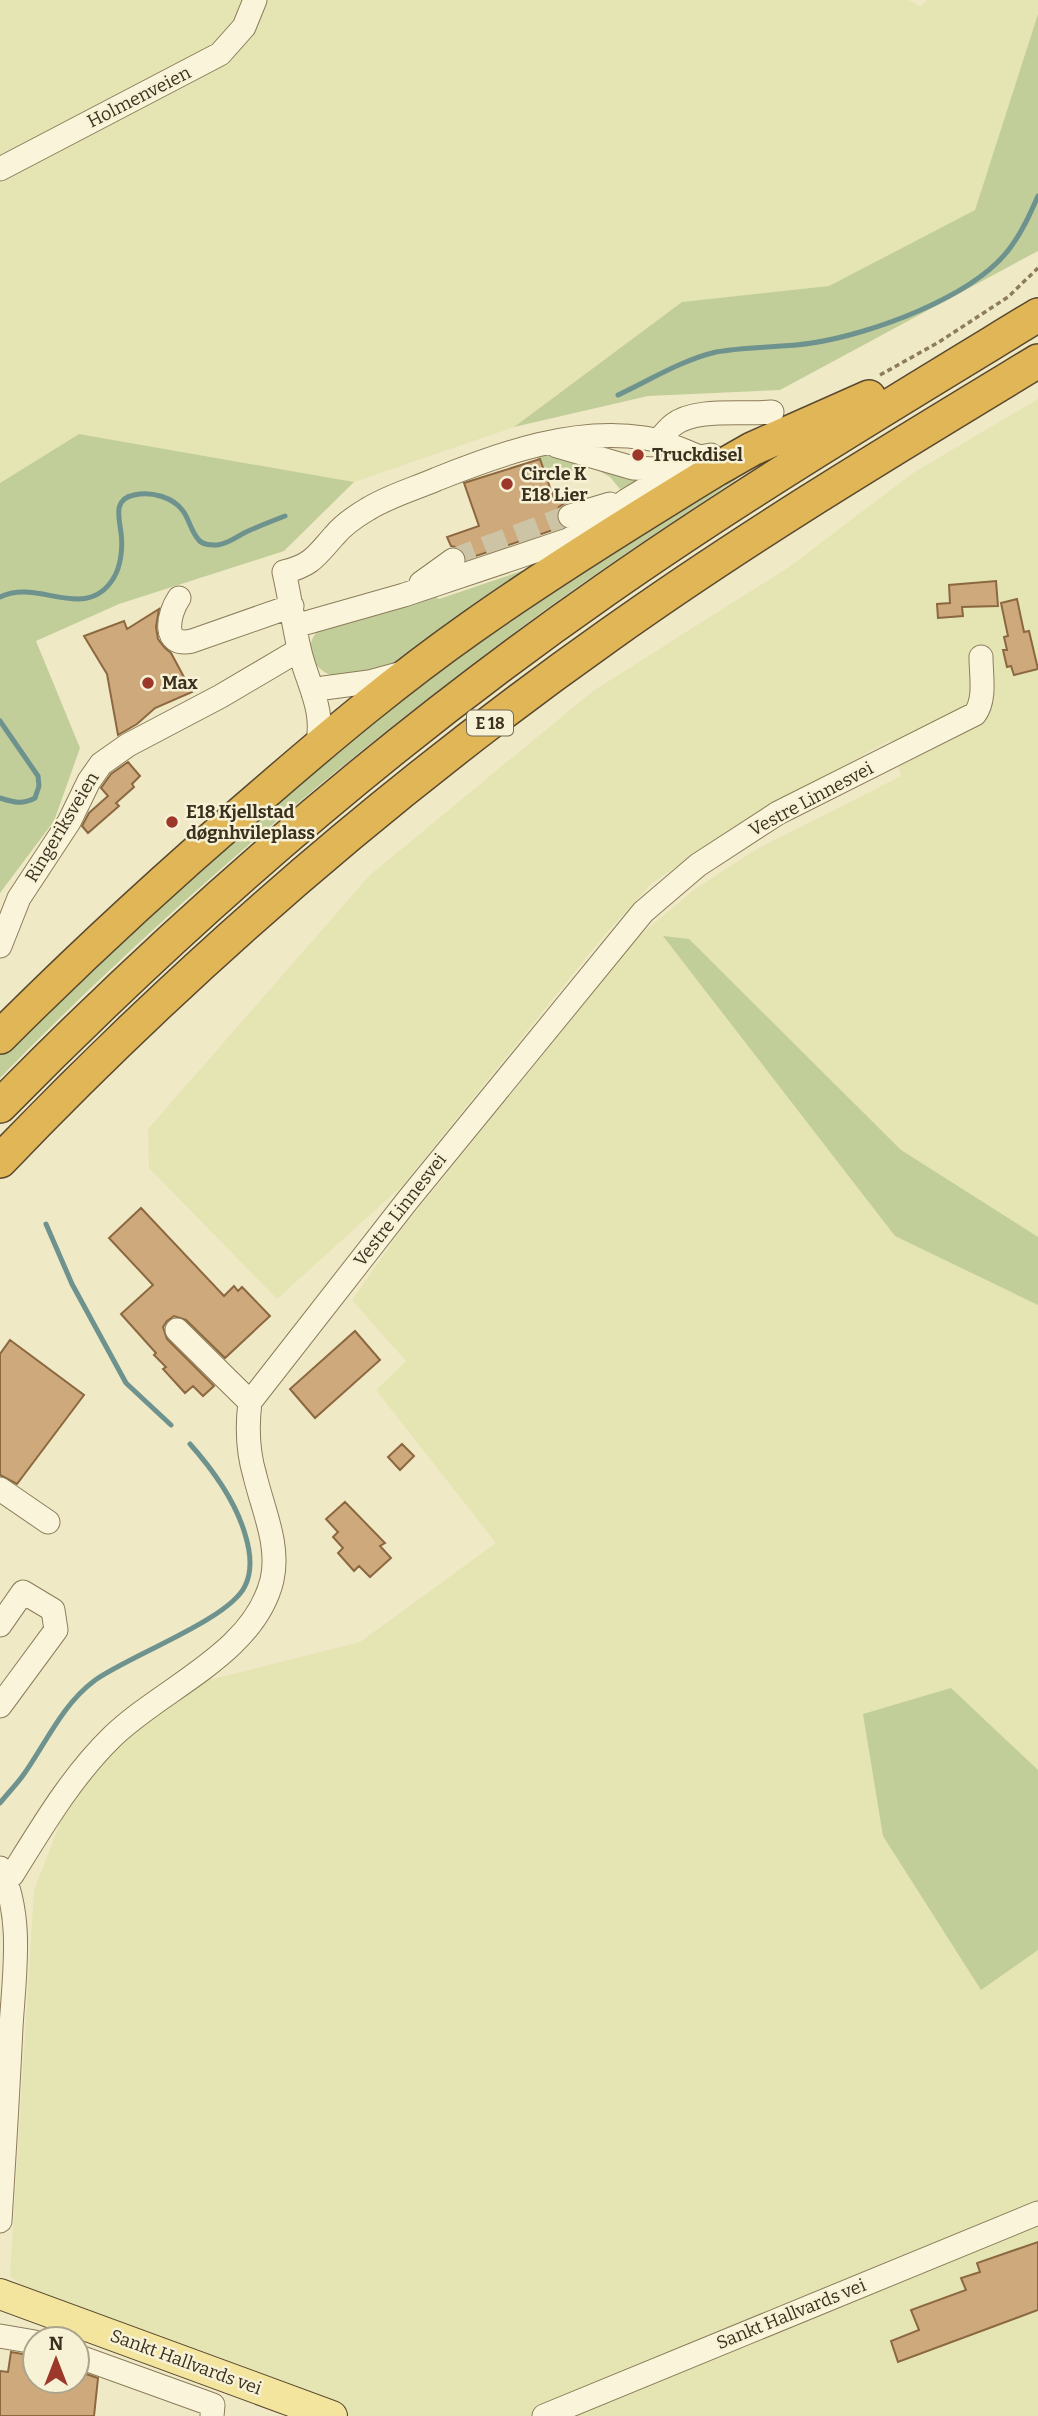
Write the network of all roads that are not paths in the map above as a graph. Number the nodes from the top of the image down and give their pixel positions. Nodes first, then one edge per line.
1 (255, 0) edge
2 (0, 169) edge
3 (1038, 315) edge
4 (1038, 361) edge
5 (961, 362) junction
6 (772, 412) dead end
7 (658, 441) junction
8 (547, 443) junction
9 (752, 449) junction
10 (701, 457) junction
11 (677, 470) junction
12 (627, 500) junction
13 (570, 516) tunnel mouth
14 (453, 560) tunnel mouth
15 (404, 595) junction
16 (179, 598) dead end
17 (293, 616) junction
18 (299, 650) junction
19 (981, 657) dead end
20 (413, 671) junction
21 (313, 693) junction
22 (317, 748) junction
23 (0, 946) edge
24 (0, 1037) edge
25 (0, 1106) edge
26 (0, 1161) edge
27 (177, 1330) dead end
28 (250, 1402) junction
29 (0, 1489) edge
30 (48, 1522) dead end
31 (0, 1625) edge
32 (0, 1706) edge
33 (3, 1874) edge
34 (5, 2063) edge
35 (1038, 2213) edge
36 (0, 2221) edge
37 (0, 2294) edge
38 (0, 2336) edge
39 (21, 2340) edge
40 (91, 2361) edge
41 (321, 2414) edge
42 (212, 2416) edge
43 (544, 2416) edge

1 - 2 street, Holmenveien
3 - 5 highway, E 18
4 - 26 highway, E 18
5 - 9 highway, E 18
5 - 25 highway, E 18
6 - 7 street
7 - 8 street
7 - 10 street
8 - 11 street
8 - 17 street
9 - 10 street
9 - 20 highway, E 18
10 - 11 street
11 - 12 street
12 - 13 street
12 - 15 street
14 - 15 street
15 - 17 street
16 - 17 street
17 - 18 street
18 - 21 street
18 - 23 street, Ringeriksveien
19 - 28 street, Vestre Linnesvei
20 - 21 street
20 - 22 highway, E 18
21 - 22 street
22 - 24 highway, E 18
27 - 28 street
28 - 33 street
29 - 30 street
31 - 32 street
33 - 34 street
34 - 36 street
35 - 43 street, Sankt Hallvards vei
37 - 41 main road, Sankt Hallvards vei
38 - 39 street
40 - 42 street

